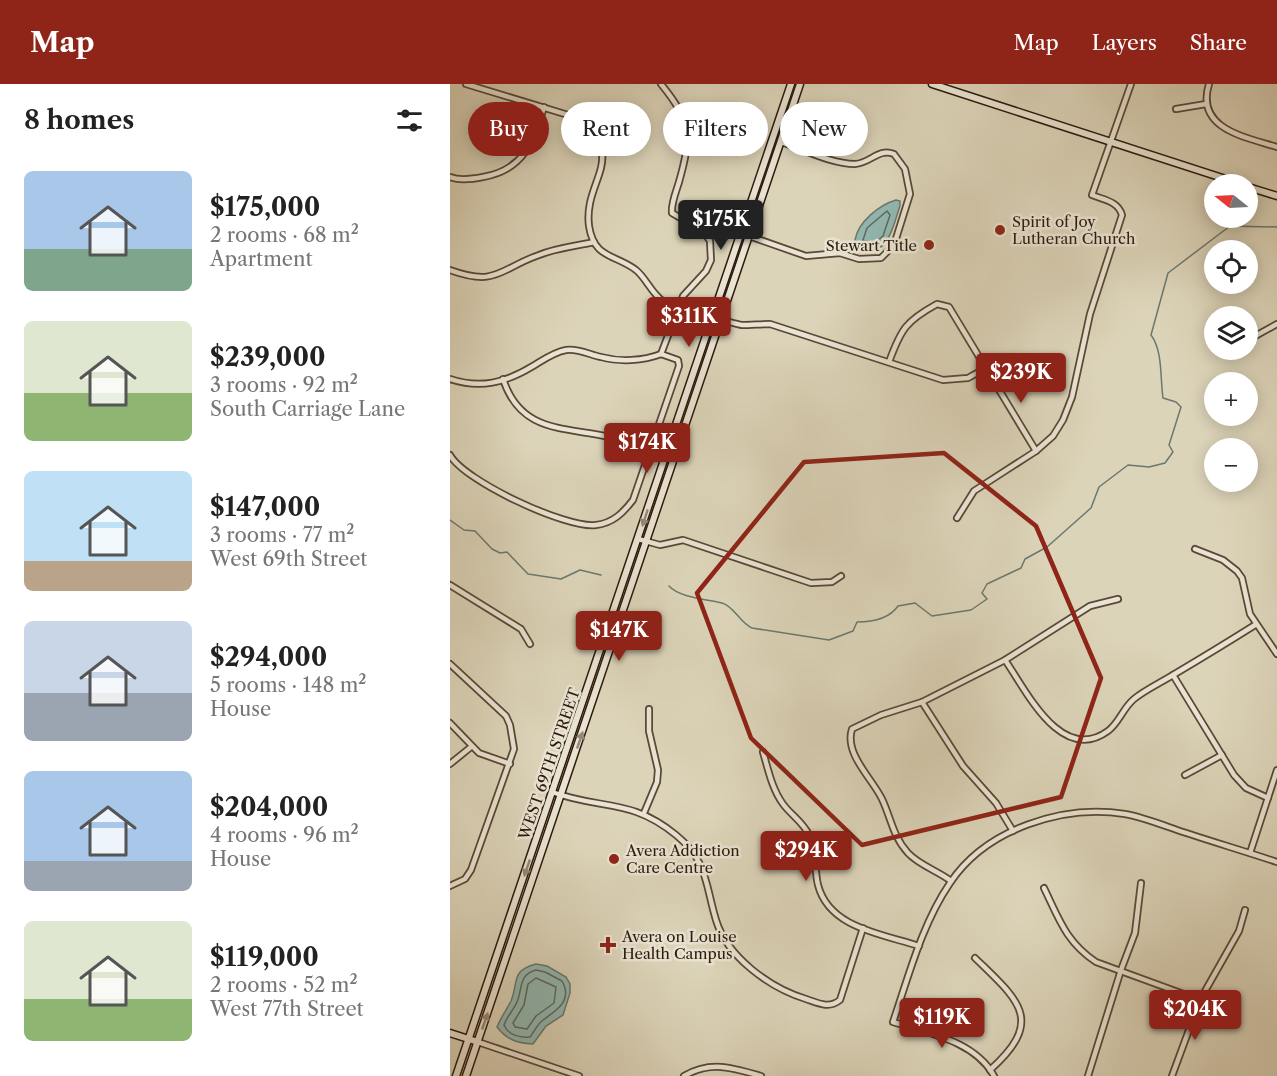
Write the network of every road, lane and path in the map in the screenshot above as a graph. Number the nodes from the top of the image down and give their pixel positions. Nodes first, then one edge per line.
1 (466, 84) edge
2 (661, 84) edge
3 (791, 84) edge
4 (800, 84) edge
5 (932, 84) edge
6 (1131, 84) edge
7 (1209, 84) edge
8 (527, 102) edge
9 (794, 102) edge
10 (1206, 104) junction
11 (549, 109) edge
12 (1176, 109) dead end
13 (1109, 141) junction
14 (780, 145) edge
15 (1277, 147) edge
16 (524, 156) edge
17 (823, 156) edge
18 (1210, 174) edge
19 (450, 177) edge
20 (1258, 190) edge
21 (1277, 196) edge
22 (740, 233) junction
23 (749, 236) junction
24 (594, 242) junction
25 (450, 270) edge
26 (680, 307) junction
27 (712, 315) junction
28 (721, 318) junction
29 (1277, 324) edge
30 (1258, 334) edge
31 (660, 354) junction
32 (889, 362) junction
33 (986, 368) junction
34 (450, 379) edge
35 (503, 379) junction
36 (650, 451) junction
37 (1036, 451) junction
38 (450, 455) edge
39 (665, 458) junction
40 (674, 461) junction
41 (957, 518) dead end
42 (638, 539) junction
43 (646, 542) junction
44 (1195, 549) dead end
45 (841, 576) dead end
46 (450, 585) edge
47 (1118, 600) dead end
48 (1255, 625) junction
49 (530, 644) dead end
50 (1277, 654) edge
51 (1005, 660) junction
52 (450, 664) edge
53 (1173, 675) junction
54 (922, 702) junction
55 (649, 709) dead end
56 (450, 723) edge
57 (471, 747) junction
58 (763, 752) dead end
59 (1222, 755) junction
60 (450, 764) edge
61 (510, 764) junction
62 (1277, 770) edge
63 (1185, 775) dead end
64 (552, 792) junction
65 (561, 795) junction
66 (1268, 798) junction
67 (644, 813) junction
68 (1013, 831) junction
69 (1250, 854) junction
70 (1277, 862) edge
71 (951, 881) junction
72 (1141, 882) dead end
73 (450, 886) edge
74 (1044, 888) dead end
75 (1245, 910) dead end
76 (863, 928) junction
77 (919, 946) junction
78 (975, 958) dead end
79 (1121, 970) junction
80 (1200, 1000) junction
81 (450, 1033) edge
82 (469, 1039) junction
83 (478, 1042) junction
84 (990, 1070) junction
85 (456, 1076) edge
86 (466, 1076) edge
87 (579, 1076) edge
88 (684, 1076) edge
89 (761, 1076) edge
90 (994, 1076) edge
91 (1088, 1076) edge
92 (1172, 1076) edge

1 - 8 street
2 - 26 street
3 - 22 main road, WEST 69TH STREET
4 - 9 main road, WEST 69TH STREET
5 - 13 main road
6 - 13 street
7 - 10 street
10 - 12 street
10 - 15 street
11 - 24 street
13 - 18 main road
13 - 37 street
14 - 23 main road, WEST 69TH STREET
16 - 19 street
17 - 23 street
20 - 21 main road
22 - 23 main road
22 - 27 main road, WEST 69TH STREET
23 - 28 main road, WEST 69TH STREET
24 - 25 street
24 - 26 street
26 - 27 street
26 - 31 street
27 - 28 street
27 - 39 main road, WEST 69TH STREET
28 - 32 street
28 - 40 main road, WEST 69TH STREET
29 - 30 street
31 - 35 street
31 - 36 street
32 - 33 street
32 - 33 street
33 - 37 street
34 - 35 street
35 - 36 street
36 - 38 street
37 - 41 street
39 - 40 main road
39 -> 42 main road, WEST 69TH STREET
40 - 43 main road, WEST 69TH STREET
42 - 43 street
42 - 64 main road, WEST 69TH STREET
43 - 45 street
65 -> 43 main road, WEST 69TH STREET
44 - 48 street
46 - 49 street
47 - 51 street
48 - 50 street
48 - 53 street
51 - 53 street
51 - 54 street
52 - 61 street
53 - 59 street
54 - 68 street
54 - 71 street
55 - 67 street
56 - 57 street
57 - 60 street
57 - 61 street
58 - 76 street
59 - 63 street
59 - 66 street
61 - 73 street
62 - 66 street
64 - 65 street
64 -> 82 main road, WEST 69TH STREET
65 - 67 street
83 -> 65 main road, WEST 69TH STREET
66 - 69 street
67 - 76 street
68 - 69 street
68 - 71 street
69 - 70 street
71 - 77 street
72 - 79 street
74 - 79 street
75 - 80 street
76 - 77 street
77 - 84 street
78 - 84 street
79 - 80 street
79 - 91 street
80 - 92 street
81 - 82 main road
82 - 83 main road
82 - 85 main road, WEST 69TH STREET
83 - 86 main road, WEST 69TH STREET
83 - 87 street
84 - 90 street
88 - 89 street

